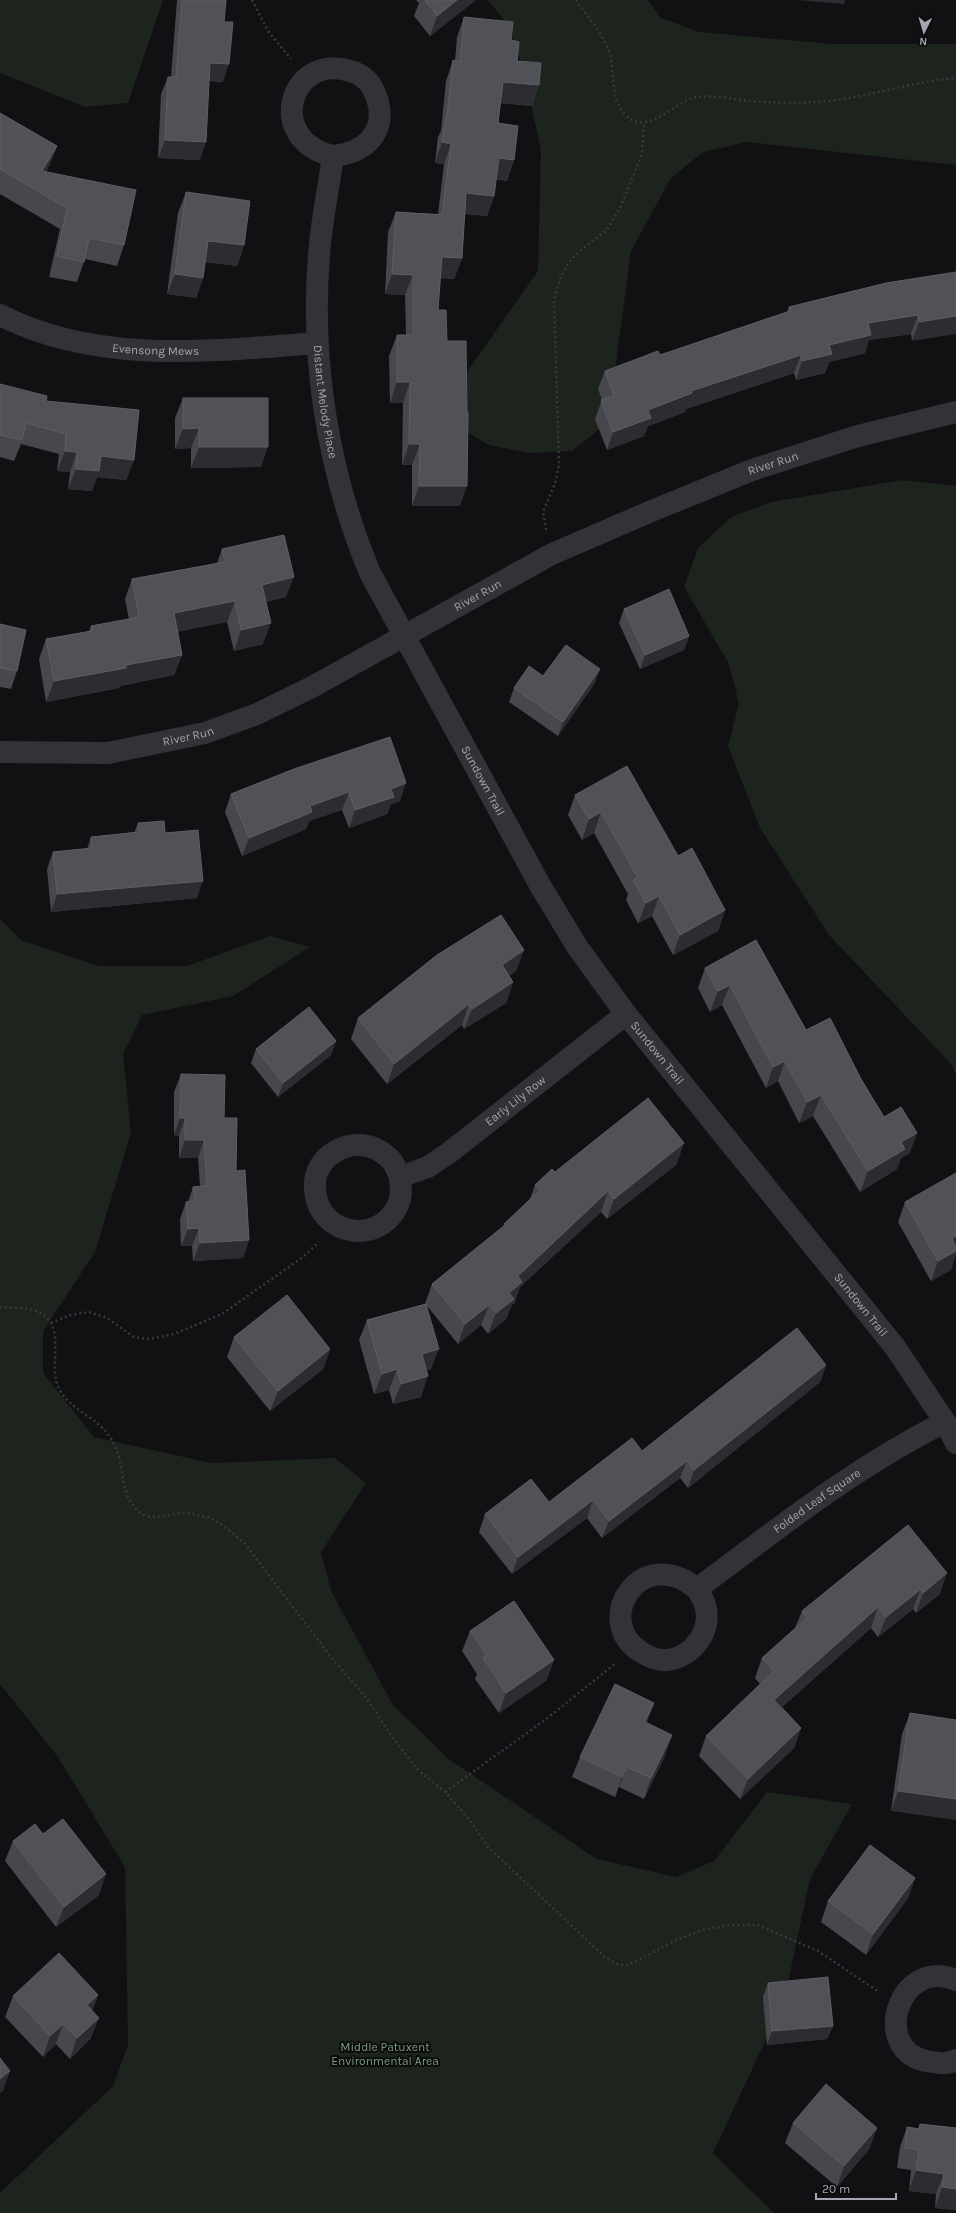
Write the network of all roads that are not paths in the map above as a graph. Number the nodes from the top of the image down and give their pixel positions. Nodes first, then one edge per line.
1 (333, 156) junction
2 (0, 314) edge
3 (317, 343) junction
4 (956, 412) edge
5 (403, 635) junction
6 (0, 752) edge
7 (626, 1014) junction
8 (400, 1177) junction
9 (945, 1422) junction
10 (956, 1443) edge
11 (697, 1589) junction
12 (956, 1980) edge
13 (956, 2060) edge

1 - 1 street
1 - 3 street, Distant Melody Place
2 - 3 street, Evensong Mews
3 - 5 street, Distant Melody Place
4 - 5 street, River Run
5 - 6 street, River Run
5 - 7 street, Sundown Trail
7 - 8 street, Early Lily Row
7 - 9 street, Sundown Trail
8 - 8 street
9 - 10 street, Sundown Trail
9 - 11 street, Folded Leaf Square
11 - 11 street
12 - 13 street

